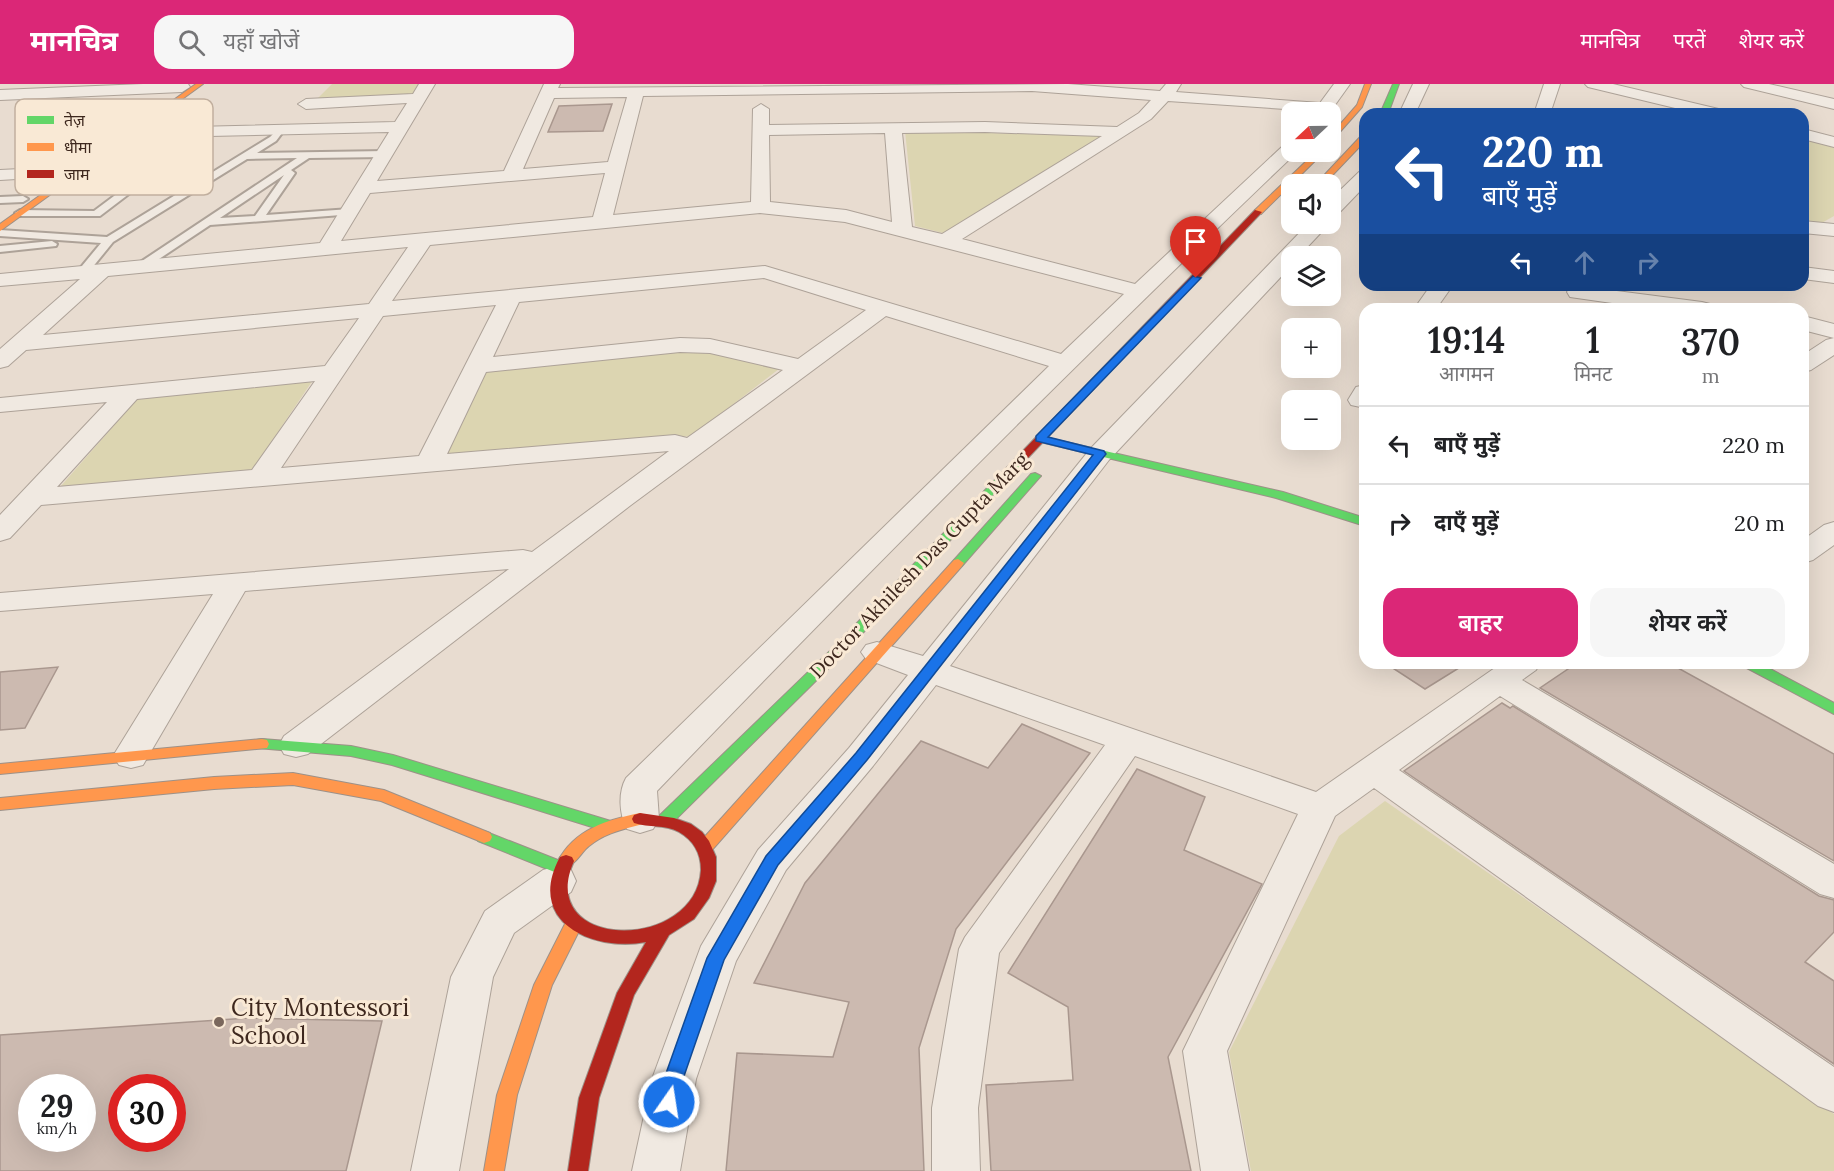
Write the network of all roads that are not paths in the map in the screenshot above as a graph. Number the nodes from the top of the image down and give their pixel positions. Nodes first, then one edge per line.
1 (200, 84) edge
2 (327, 84) edge
3 (1342, 84) edge
4 (1368, 84) edge
5 (1396, 84) edge
6 (1422, 84) edge
7 (1552, 84) edge
8 (1593, 84) edge
9 (1749, 84) edge
10 (1776, 84) edge
11 (1797, 84) edge
12 (184, 85) edge
13 (996, 85) edge
14 (886, 86) edge
15 (762, 87) edge
16 (1127, 88) edge
17 (550, 89) edge
18 (1169, 90) edge
19 (423, 91) edge
20 (636, 92) junction
21 (1834, 93) edge
22 (19, 94) junction
23 (0, 95) edge
24 (1644, 95) junction
25 (1834, 97) edge
26 (166, 99) edge
27 (177, 99) edge
28 (1330, 102) edge
29 (306, 104) junction
30 (1281, 104) edge
31 (1834, 104) edge
32 (0, 106) edge
33 (1386, 108) edge
34 (1410, 108) edge
35 (1544, 108) edge
36 (1642, 108) edge
37 (1697, 108) edge
38 (402, 127) junction
39 (892, 128) junction
40 (1341, 128) edge
41 (281, 129) junction
42 (213, 130) edge
43 (761, 130) junction
44 (1120, 132) junction
45 (1809, 136) edge
46 (1834, 142) edge
47 (1359, 153) edge
48 (386, 154) junction
49 (246, 156) junction
50 (306, 156) junction
51 (1281, 157) edge
52 (1311, 162) edge
53 (616, 166) junction
54 (283, 171) junction
55 (15, 174) edge
56 (1333, 174) edge
57 (0, 175) edge
58 (213, 176) edge
59 (511, 176) junction
60 (1359, 182) edge
61 (364, 188) junction
62 (1348, 193) edge
63 (35, 195) edge
64 (37, 195) edge
65 (122, 195) edge
66 (182, 195) edge
67 (0, 200) edge
68 (22, 206) junction
69 (760, 207) junction
70 (350, 212) junction
71 (0, 216) edge
72 (258, 219) junction
73 (207, 222) junction
74 (601, 222) junction
75 (1809, 226) edge
76 (0, 228) edge
77 (1831, 228) edge
78 (903, 231) junction
79 (0, 233) edge
80 (1308, 234) edge
81 (79, 238) junction
82 (424, 239) junction
83 (109, 240) junction
84 (945, 241) junction
85 (1185, 247) junction
86 (327, 248) junction
87 (0, 249) edge
88 (1219, 260) junction
89 (140, 267) junction
90 (92, 271) junction
91 (1809, 274) edge
92 (1834, 278) edge
93 (0, 280) edge
94 (1139, 291) junction
95 (1577, 295) edge
96 (511, 296) junction
97 (1648, 303) edge
98 (883, 308) junction
99 (376, 309) junction
100 (1809, 325) edge
101 (1834, 331) edge
102 (19, 344) junction
103 (1834, 345) edge
104 (0, 361) edge
105 (1809, 361) edge
106 (1065, 363) junction
107 (477, 366) junction
108 (803, 367) junction
109 (333, 372) junction
110 (130, 392) junction
111 (0, 405) edge
112 (1090, 438) junction
113 (1040, 439) junction
114 (692, 448) junction
115 (1055, 454) junction
116 (429, 463) junction
117 (261, 477) junction
118 (32, 496) junction
119 (1359, 520) edge
120 (0, 532) edge
121 (1825, 534) edge
122 (1809, 549) edge
123 (536, 564) junction
124 (235, 583) junction
125 (0, 602) edge
126 (877, 652) junction
127 (1759, 669) edge
128 (930, 670) junction
129 (1512, 672) edge
130 (1834, 709) edge
131 (1128, 740) junction
132 (296, 746) junction
133 (131, 756) junction
134 (0, 769) edge
135 (1374, 770) junction
136 (0, 804) edge
137 (1320, 808) junction
138 (652, 820) junction
139 (608, 826) junction
140 (705, 846) junction
141 (559, 875) junction
142 (1834, 883) edge
143 (574, 923) junction
144 (663, 929) junction
145 (1834, 1092) edge
146 (435, 1171) edge
147 (494, 1171) edge
148 (578, 1171) edge
149 (656, 1171) edge
150 (956, 1171) edge
151 (1225, 1171) edge

1 - 27 street
2 - 29 street
3 - 28 street
4 - 40 street
5 - 33 street
6 - 34 street
7 - 35 street
8 - 24 street
9 - 31 street
10 - 25 street
11 - 21 street
12 - 22 street
12 - 26 street
13 - 14 street
13 - 16 street
14 - 15 street
15 - 20 street
15 - 43 street
16 - 18 street
17 - 20 street
17 - 59 street
18 - 30 street
18 - 44 street
19 - 29 street
19 - 38 street
20 - 53 street
22 - 23 street
22 - 32 street
24 - 36 street
24 - 37 street
29 - 41 street
38 - 41 street
38 - 48 street
39 - 43 street
39 - 44 street
39 - 78 street
41 - 42 street
41 - 49 lane
43 - 69 street
44 - 84 street
45 - 46 street
47 - 56 street
48 - 50 lane
48 - 61 street
49 - 50 lane
49 - 58 lane
50 - 54 lane
51 - 85 street
52 - 88 street, Doctor Akhilesh Das Gupta Marg
53 - 59 street
53 - 74 street
54 - 72 lane
54 - 73 lane
55 - 57 street
59 - 61 street
60 - 62 street
61 - 70 street
63 - 68 street
64 - 68 street
65 - 68 lane
66 - 83 lane
67 - 68 lane
68 - 71 street
68 - 76 street
69 - 74 street
69 - 78 street
70 - 72 lane
70 - 86 street
72 - 73 lane
73 - 89 lane
74 - 82 street
75 - 77 street
78 - 84 street
79 - 81 lane
80 - 112 street
81 - 83 lane
81 - 87 lane
82 - 86 street
82 - 99 street
83 - 90 lane
84 - 94 street
85 - 88 street
85 - 94 street
86 - 89 street
88 - 112 street, Doctor Akhilesh Das Gupta Marg
89 - 90 street
90 - 93 street
90 - 102 street
91 - 92 street
94 - 106 street
95 - 97 street
96 - 98 street
96 - 99 street
96 - 107 street
98 - 106 street
98 - 108 street
99 - 102 street
99 - 109 street
100 - 101 street
102 - 104 street
103 - 105 street
106 - 138 street
107 - 108 street
107 - 116 street
108 - 114 street
109 - 110 street
109 - 117 street
110 - 111 street
110 - 118 street
112 - 113 street, Doctor Akhilesh Das Gupta Marg
112 - 115 street, Doctor Akhilesh Das Gupta Marg
112 - 115 street
112 - 119 street
112 - 128 street
113 - 115 street
113 - 138 street, Doctor Akhilesh Das Gupta Marg
114 - 116 street
114 - 123 street
115 - 126 street, Doctor Akhilesh Das Gupta Marg
116 - 117 street
117 - 118 street
118 - 120 street
121 - 122 street
123 - 124 street
123 - 132 street
124 - 125 street
124 - 133 street
126 - 128 street
126 - 140 street, Doctor Akhilesh Das Gupta Marg
127 - 130 street
128 - 131 street
128 - 149 street
129 - 135 street
129 - 142 street
131 - 137 street
131 - 150 street
132 - 133 street
132 - 139 street
133 - 134 street
135 - 137 street
135 - 145 street
136 - 141 street
137 - 151 street
138 - 139 street
138 - 140 street
139 - 141 street
140 - 144 street
141 - 143 street
141 - 146 street
143 - 144 street
143 - 147 street
144 - 148 street

